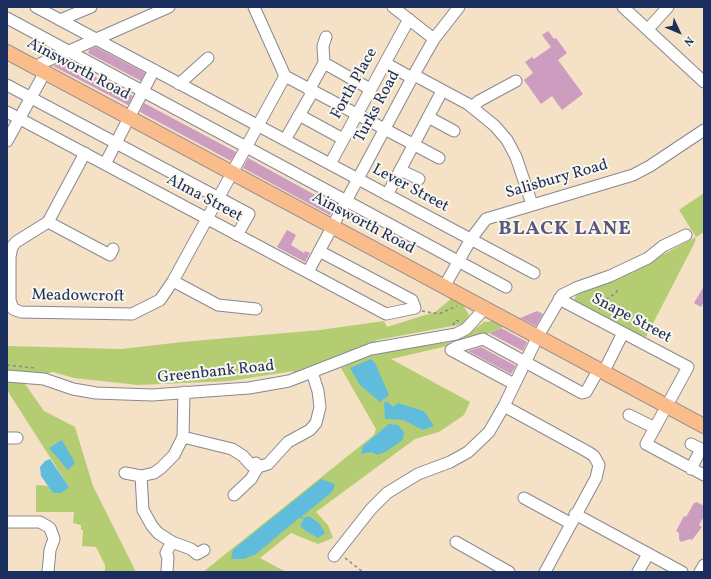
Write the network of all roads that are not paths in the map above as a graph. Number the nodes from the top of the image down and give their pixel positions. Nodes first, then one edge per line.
1 (36, 7) edge
2 (91, 7) edge
3 (254, 7) edge
4 (393, 7) edge
5 (459, 7) edge
6 (623, 7) edge
7 (668, 7) edge
8 (164, 8) edge
9 (7, 18) edge
10 (409, 19) junction
11 (60, 20) junction
12 (648, 29) junction
13 (326, 37) dead end
14 (96, 39) junction
15 (434, 39) junction
16 (7, 52) edge
17 (68, 52) junction
18 (208, 58) dead end
19 (324, 63) junction
20 (385, 63) junction
21 (41, 70) junction
22 (154, 70) junction
23 (285, 76) junction
24 (413, 77) junction
25 (516, 81) dead end
26 (704, 82) edge
27 (179, 84) junction
28 (7, 85) edge
29 (370, 89) junction
30 (311, 90) junction
31 (442, 91) junction
32 (143, 92) junction
33 (31, 98) junction
34 (472, 107) junction
35 (7, 112) edge
36 (356, 114) junction
37 (299, 115) junction
38 (130, 117) junction
39 (428, 117) junction
40 (20, 118) junction
41 (259, 126) junction
42 (385, 129) junction
43 (704, 130) edge
44 (454, 131) dead end
45 (343, 139) junction
46 (285, 140) junction
47 (7, 141) edge
48 (116, 143) junction
49 (413, 144) junction
50 (247, 148) junction
51 (85, 153) junction
52 (439, 158) dead end
53 (105, 164) junction
54 (330, 164) junction
55 (400, 170) junction
56 (232, 172) junction
57 (357, 179) junction
58 (419, 179) dead end
59 (387, 195) junction
60 (218, 198) junction
61 (346, 200) junction
62 (532, 204) junction
63 (207, 218) junction
64 (48, 222) junction
65 (332, 227) junction
66 (237, 235) junction
67 (679, 235) dead end
68 (470, 239) junction
69 (113, 249) dead end
70 (319, 251) junction
71 (458, 261) junction
72 (308, 272) junction
73 (534, 273) dead end
74 (173, 281) junction
75 (444, 287) junction
76 (506, 287) dead end
77 (559, 299) junction
78 (485, 308) junction
79 (256, 310) dead end
80 (623, 333) junction
81 (538, 336) junction
82 (524, 362) junction
83 (601, 370) junction
84 (312, 372) junction
85 (7, 376) edge
86 (514, 384) junction
87 (184, 392) junction
88 (504, 406) junction
89 (667, 407) junction
90 (629, 415) dead end
91 (704, 426) edge
92 (655, 428) junction
93 (183, 437) junction
94 (691, 444) dead end
95 (256, 463) junction
96 (691, 468) junction
97 (125, 473) dead end
98 (704, 475) edge
99 (141, 476) junction
100 (233, 496) dead end
101 (524, 498) dead end
102 (573, 519) junction
103 (7, 522) edge
104 (172, 542) junction
105 (456, 542) dead end
106 (336, 549) road end
107 (204, 550) dead end
108 (648, 554) junction
109 (704, 565) edge
110 (167, 571) dead end
111 (48, 572) edge
112 (509, 572) edge
113 (545, 572) edge
114 (638, 572) edge
115 (682, 572) edge
116 (700, 572) edge

1 - 11 street, Lever Street
2 - 11 street
3 - 23 street
4 - 10 street
5 - 15 street, Turks Road
6 - 12 street
7 - 12 street
8 - 14 street
9 - 17 street
10 - 15 street
10 - 20 street, Forth Place
11 - 14 street, Lever Street
12 - 26 street
13 - 19 street
14 - 17 street
14 - 22 street, Lever Street
15 - 24 street, Turks Road
16 - 21 main road, Ainsworth Road
17 - 21 street
17 - 32 street
18 - 27 street
19 - 29 street
19 - 30 street
20 - 24 street
20 - 29 street, Forth Place
21 - 33 street
21 - 38 main road, Ainsworth Road
22 - 27 street, Lever Street
22 - 32 street
23 - 30 street
23 - 41 street, Meadowcroft
24 - 31 street
24 - 42 street, Turks Road
25 - 34 street
27 - 41 street, Lever Street
28 - 33 street
29 - 36 street, Forth Place
30 - 36 street
30 - 37 street
31 - 34 street
31 - 39 street
32 - 38 street
32 - 50 street
33 - 40 street
33 - 48 street
34 - 62 street
35 - 40 street, Alma Street
36 - 42 street
36 - 45 street, Forth Place
37 - 45 street
37 - 46 street
38 - 48 street
38 - 56 main road, Ainsworth Road
39 - 44 street
39 - 49 street
40 - 47 street
40 - 51 street, Alma Street
41 - 46 street, Lever Street
41 - 50 street, Meadowcroft
42 - 49 street
42 - 57 street, Turks Road
43 - 62 street, Salisbury Road
45 - 54 street, Forth Place
46 - 54 street, Lever Street
48 - 53 street
48 - 60 street
49 - 52 street
49 - 55 street
50 - 56 street, Meadowcroft
50 - 61 street
51 - 53 street, Alma Street
51 - 64 street, Meadowcroft
53 - 63 street, Alma Street
54 - 57 street, Lever Street
55 - 58 street
55 - 59 street
56 - 60 street, Meadowcroft
56 - 65 main road, Ainsworth Road
57 - 59 street, Lever Street
57 - 61 street, Turks Road
59 - 68 street, Lever Street
60 - 63 street, Meadowcroft
60 - 66 street
61 - 65 street, Turks Road
61 - 71 street
62 - 68 street, Salisbury Road
63 - 66 street, Alma Street
63 - 74 street, Meadowcroft
64 - 69 street
64 - 74 street, Meadowcroft
65 - 70 street, Turks Road
65 - 75 main road, Ainsworth Road
66 - 72 street, Alma Street
67 - 77 street
68 - 71 street, Salisbury Road
68 - 73 street, Lever Street
70 - 72 street, Turks Road
70 - 72 street, Alma Street
71 - 75 street, Salisbury Road
71 - 76 street
74 - 79 street
75 - 78 main road, Ainsworth Road
77 - 80 street, Snape Street
77 - 81 street
78 - 81 main road, Ainsworth Road
78 - 84 street, Greenbank Road
80 - 83 street
80 - 89 street, Snape Street
81 - 82 street
81 - 83 main road, Ainsworth Road
82 - 83 street
82 - 86 street
82 - 86 street
83 - 89 main road, Ainsworth Road
84 - 87 street, Greenbank Road
84 - 95 street
85 - 87 street, Greenbank Road
86 - 88 street
87 - 93 street
88 - 102 street
88 - 106 street
89 - 91 main road, Ainsworth Road
89 - 92 street
90 - 92 street
92 - 96 street
93 - 95 street
93 - 99 street
94 - 96 street
95 - 100 street
96 - 98 street
97 - 99 street
99 - 104 street
101 - 102 street
102 - 108 street
102 - 113 street
103 - 111 street
104 - 107 street
104 - 110 street
105 - 112 street
108 - 114 street
108 - 115 street
109 - 116 street

